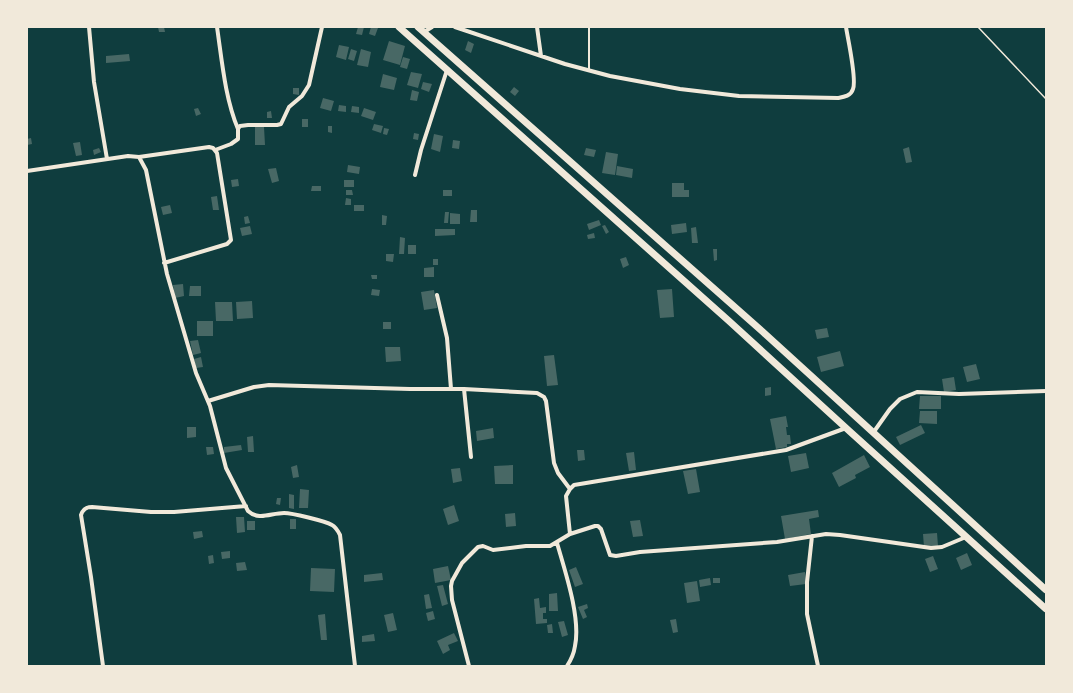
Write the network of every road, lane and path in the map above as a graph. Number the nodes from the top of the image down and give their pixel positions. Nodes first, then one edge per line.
1 (89, 27) edge
2 (217, 27) edge
3 (322, 27) edge
4 (399, 27) edge
5 (432, 27) edge
6 (455, 27) edge
7 (537, 27) edge
8 (589, 27) edge
9 (846, 27) edge
10 (978, 27) edge
11 (421, 29) edge
12 (541, 56) junction
13 (447, 70) junction
14 (589, 70) junction
15 (1046, 99) edge
16 (238, 129) junction
17 (215, 150) junction
18 (139, 157) junction
19 (107, 159) junction
20 (27, 171) edge
21 (415, 175) dead end
22 (164, 263) junction
23 (437, 295) dead end
24 (451, 389) junction
25 (464, 389) junction
26 (1046, 391) edge
27 (208, 401) junction
28 (846, 428) junction
29 (872, 433) junction
30 (471, 457) dead end
31 (570, 489) junction
32 (246, 506) junction
33 (570, 534) junction
34 (812, 536) junction
35 (966, 537) junction
36 (557, 543) junction
37 (1046, 590) edge
38 (1046, 609) edge
39 (103, 666) edge
40 (356, 666) edge
41 (469, 666) edge
42 (567, 666) edge
43 (818, 666) edge

1 - 19 street
2 - 16 street
3 - 16 street
4 - 13 highway
5 - 11 street
6 - 12 street
7 - 12 street
8 - 14 lane
9 - 14 street
10 - 15 path
11 - 29 highway
12 - 14 street
13 - 21 street
13 - 28 highway
16 - 17 street
17 - 18 street
17 - 22 street
18 - 19 street
18 - 22 street
19 - 20 street
22 - 27 street
23 - 24 street
24 - 25 street
24 - 27 street
25 - 30 street
25 - 31 street
26 - 29 street
27 - 32 street
28 - 31 street
28 - 35 highway
29 - 37 highway
31 - 33 street
32 - 39 street
32 - 40 street
33 - 34 street
33 - 36 street
34 - 35 street
34 - 43 street
35 - 38 highway
36 - 41 street
36 - 42 street

